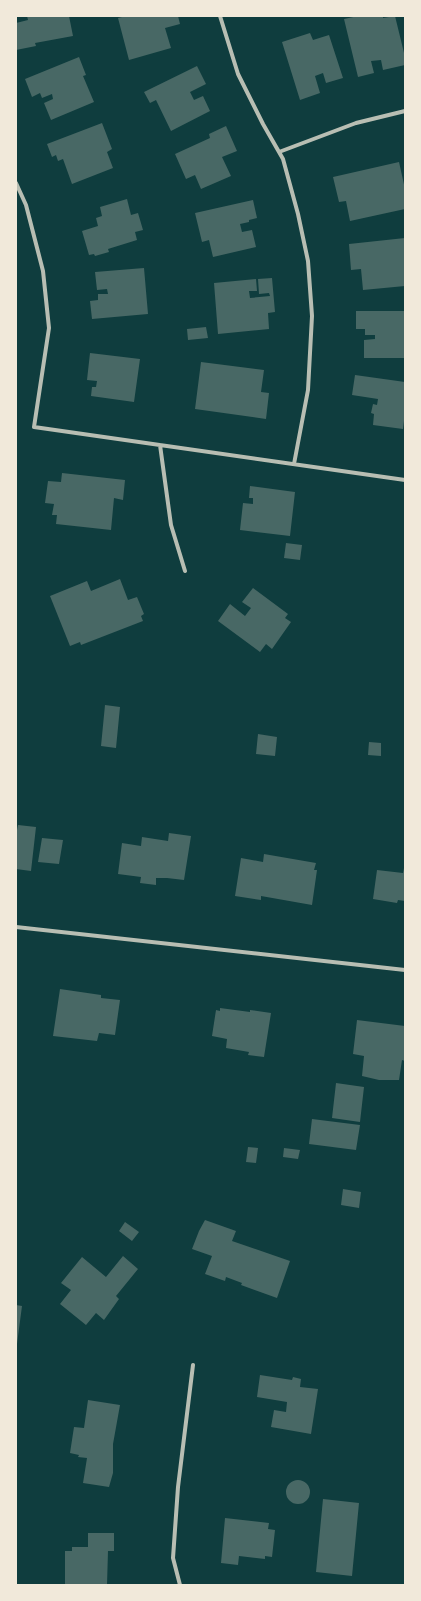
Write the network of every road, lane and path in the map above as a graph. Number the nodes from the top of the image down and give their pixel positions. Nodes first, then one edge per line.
1 (220, 16) edge
2 (405, 111) edge
3 (279, 152) junction
4 (16, 183) edge
5 (160, 445) junction
6 (294, 464) junction
7 (405, 480) edge
8 (186, 571) dead end
9 (16, 927) edge
10 (405, 970) edge
11 (193, 1365) dead end
12 (180, 1585) edge

1 - 3 street
2 - 3 street
3 - 6 street
4 - 5 street
5 - 6 street
5 - 8 street
6 - 7 street
9 - 10 street
11 - 12 street

